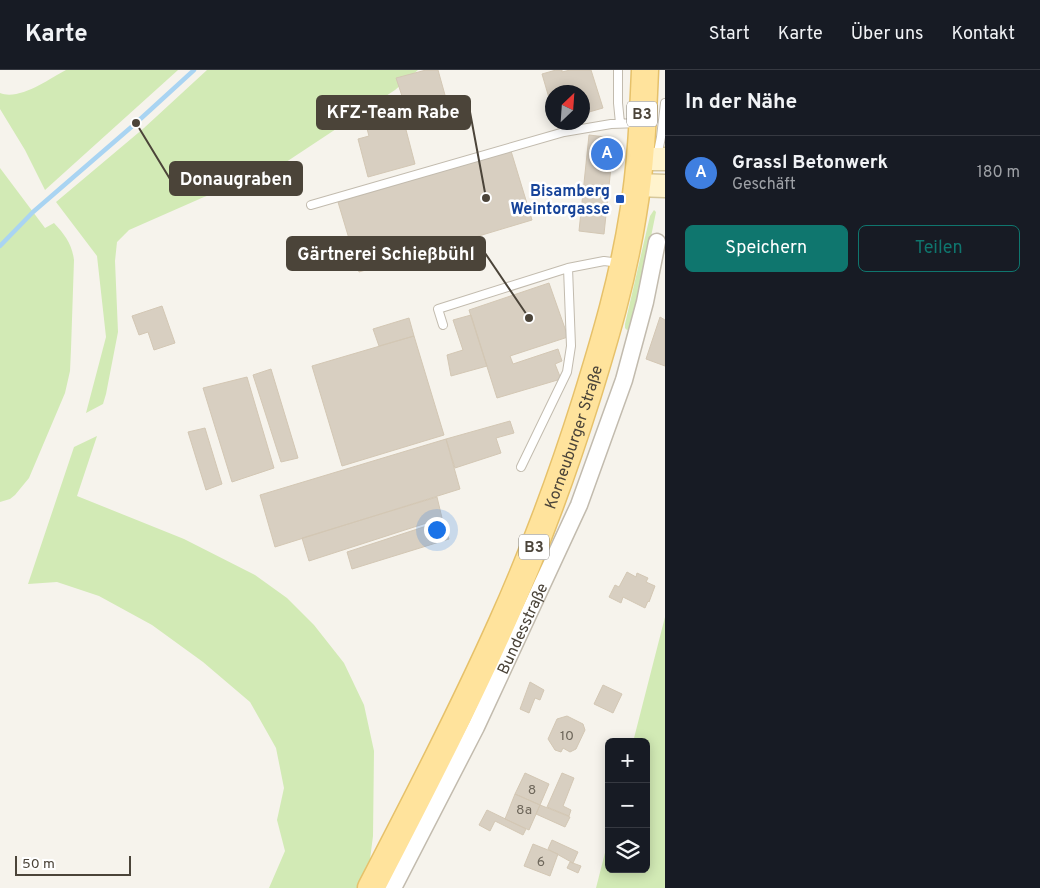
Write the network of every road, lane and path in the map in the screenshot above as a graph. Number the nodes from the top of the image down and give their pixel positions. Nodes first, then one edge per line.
1 (618, 70) edge
2 (645, 70) edge
3 (665, 103) edge
4 (631, 123) junction
5 (652, 170) edge
6 (311, 205) dead end
7 (657, 242) dead end
8 (624, 264) junction
9 (568, 268) junction
10 (443, 325) dead end
11 (604, 345) junction
12 (630, 360) junction
13 (521, 467) dead end
14 (371, 888) edge
15 (393, 888) edge

1 - 4 lane
2 - 4 main road, Korneuburger Straße / B3
3 - 5 lane
4 - 5 main road, Korneuburger Straße / B3
4 - 6 lane
5 - 8 main road, Korneuburger Straße / B3
7 - 12 street, Bundesstraße
8 - 9 lane
8 - 11 main road, Korneuburger Straße / B3
9 - 10 lane
9 - 13 lane
11 - 12 street
11 - 14 main road, Korneuburger Straße / B3
12 - 15 street, Bundesstraße

